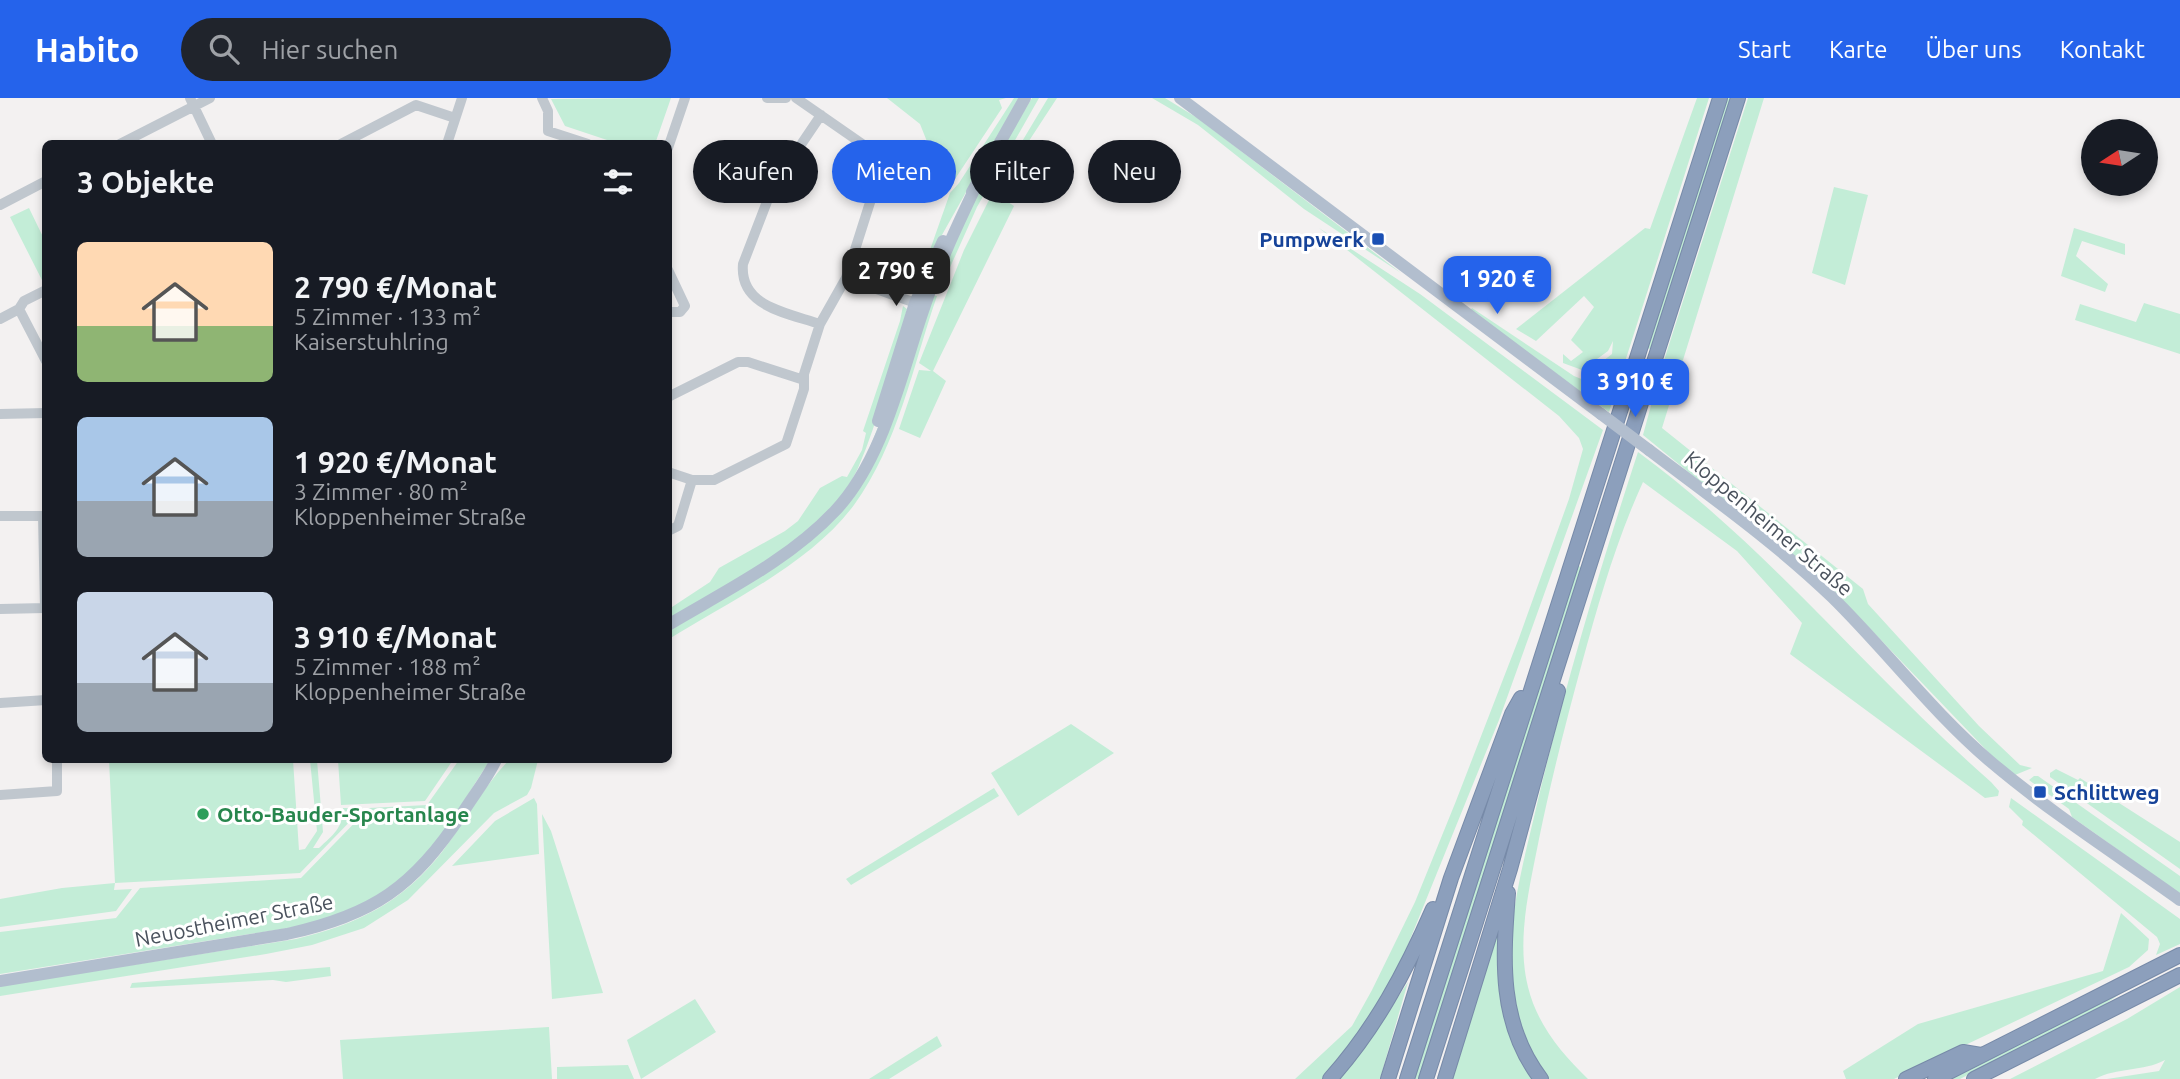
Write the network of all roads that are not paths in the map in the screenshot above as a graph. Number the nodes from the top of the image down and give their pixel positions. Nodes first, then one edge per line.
1 (210, 98) edge
2 (462, 98) edge
3 (542, 98) edge
4 (685, 98) edge
5 (767, 98) edge
6 (786, 98) edge
7 (796, 98) edge
8 (1180, 98) edge
9 (1720, 98) edge
10 (1738, 98) edge
11 (1025, 100) edge
12 (192, 102) edge
13 (821, 115) junction
14 (455, 118) junction
15 (548, 131) junction
16 (127, 140) edge
17 (210, 140) edge
18 (349, 140) edge
19 (448, 140) edge
20 (545, 140) edge
21 (576, 140) edge
22 (671, 140) edge
23 (42, 183) edge
24 (0, 205) edge
25 (846, 278) junction
26 (672, 283) edge
27 (42, 292) edge
28 (920, 304) junction
29 (19, 309) junction
30 (672, 312) edge
31 (0, 319) edge
32 (820, 324) junction
33 (42, 353) edge
34 (804, 380) junction
35 (672, 395) edge
36 (42, 413) edge
37 (0, 414) edge
38 (672, 473) edge
39 (692, 480) junction
40 (0, 516) edge
41 (42, 516) edge
42 (672, 529) edge
43 (42, 608) edge
44 (0, 609) edge
45 (672, 622) edge
46 (1565, 640) junction
47 (1537, 669) junction
48 (42, 700) edge
49 (0, 703) edge
50 (57, 763) edge
51 (494, 764) edge
52 (0, 795) edge
53 (1510, 869) junction
54 (1451, 878) junction
55 (2180, 900) edge
56 (2180, 956) edge
57 (2180, 975) edge
58 (1, 980) edge
59 (1981, 1055) junction
60 (1330, 1079) edge
61 (1388, 1079) edge
62 (1407, 1079) edge
63 (1426, 1079) edge
64 (1445, 1079) edge
65 (1541, 1079) edge
66 (1906, 1079) edge
67 (1935, 1079) edge
68 (1974, 1079) edge

1 - 12 street
2 - 14 street
3 - 15 street
4 - 22 street
5 - 6 street
7 - 13 street
8 - 55 main road, Kloppenheimer Straße, bridge
9 - 47 highway
10 - 46 highway
11 - 28 main road
12 - 16 street
12 - 17 street
13 - 25 street
13 - 32 street
14 - 18 street
14 - 19 street
15 - 20 street
15 - 21 street
23 - 24 street
25 - 28 street
25 - 32 street
26 - 30 street
27 - 29 street
28 - 45 main road
29 - 31 street
29 - 33 street
32 - 34 street
34 - 35 street
34 - 39 street
36 - 37 street
38 - 39 street
39 - 42 street
40 - 41 street
43 - 44 street
46 - 53 highway
46 - 63 highway
47 - 54 highway
47 - 62 highway
48 - 49 street
50 - 52 street
51 - 58 main road, Neuostheimer Straße
53 - 64 highway
53 - 65 highway
54 - 60 highway
54 - 61 highway
56 - 59 highway
57 - 68 highway
59 - 66 highway
59 - 67 highway

